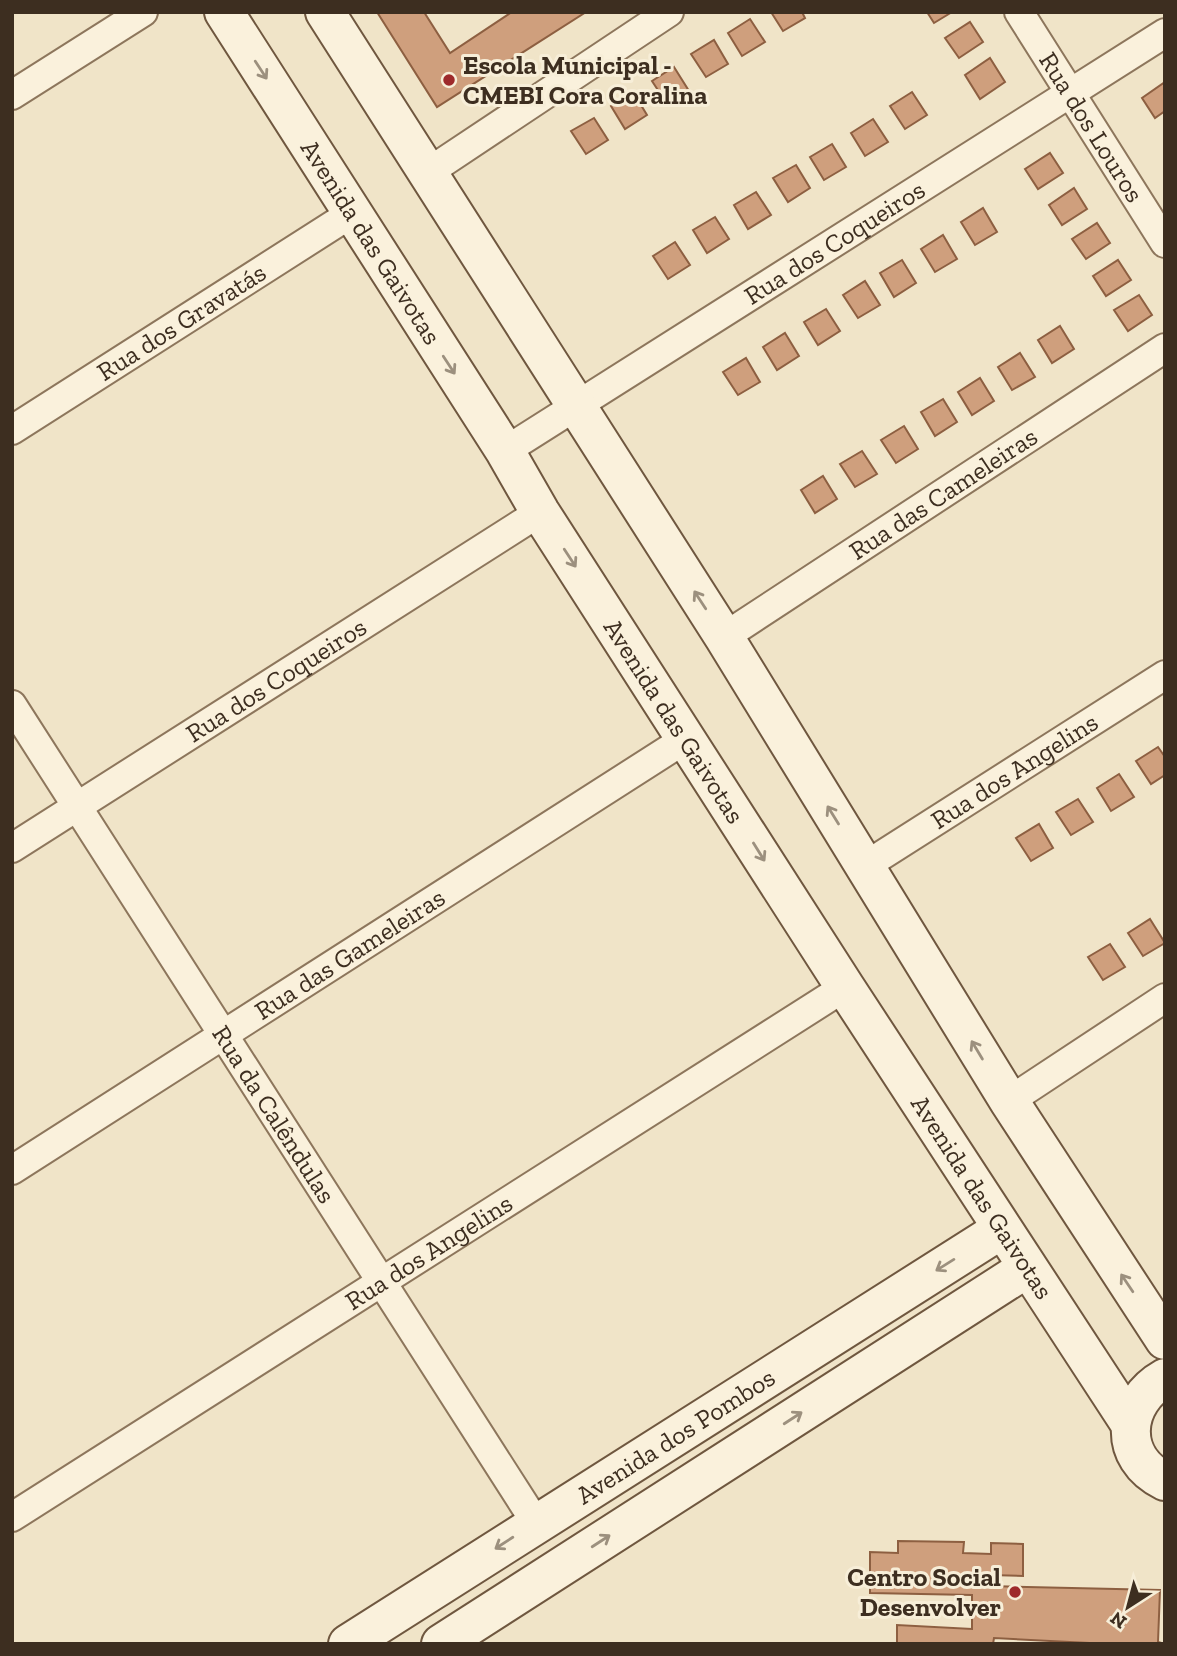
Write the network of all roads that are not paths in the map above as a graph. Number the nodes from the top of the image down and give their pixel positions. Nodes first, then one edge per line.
1 (143, 12) edge
2 (224, 12) edge
3 (325, 12) edge
4 (669, 12) edge
5 (1019, 12) edge
6 (1165, 33) edge
7 (1070, 93) junction
8 (12, 94) edge
9 (427, 173) junction
10 (352, 213) junction
11 (1165, 243) edge
12 (1165, 348) edge
13 (576, 405) junction
14 (12, 430) edge
15 (505, 452) junction
16 (540, 512) junction
17 (724, 637) junction
18 (1165, 675) edge
19 (12, 705) edge
20 (687, 738) junction
21 (77, 807) junction
22 (12, 848) edge
23 (865, 866) junction
24 (845, 987) junction
25 (1165, 999) edge
26 (223, 1035) junction
27 (1009, 1101) junction
28 (12, 1170) edge
29 (1002, 1229) junction
30 (1027, 1268) junction
31 (381, 1282) junction
32 (1165, 1340) edge
33 (1165, 1377) edge
34 (1131, 1424) junction
35 (1165, 1481) edge
36 (12, 1517) edge
37 (536, 1523) junction
38 (348, 1644) edge
39 (441, 1644) edge

1 - 8 street
2 -> 10 street, Avenida das Gaivotas
3 - 9 street
4 - 9 street
5 - 7 street, Rua dos Louros
6 - 7 street, Rua dos Coqueiros
7 - 11 street, Rua dos Louros
7 - 13 street, Rua dos Coqueiros
9 - 13 street
10 - 14 street, Rua dos Gravatás
10 -> 15 street, Avenida das Gaivotas
12 - 17 street, Rua das Cameleiras
13 - 15 street, Rua dos Coqueiros
17 -> 13 street
15 - 16 street, Avenida das Gaivotas
16 -> 20 street, Avenida das Gaivotas
16 - 21 street, Rua dos Coqueiros
23 -> 17 street
18 - 23 street, Rua dos Angelins
19 - 21 street, Rua da Calêndulas
20 -> 24 street, Avenida das Gaivotas
20 - 26 street, Rua das Gameleiras
21 - 22 street, Rua dos Coqueiros
21 - 26 street, Rua da Calêndulas
27 -> 23 street
24 - 29 street, Avenida das Gaivotas
24 - 31 street, Rua dos Angelins
25 - 27 street
26 - 28 street, Rua das Gameleiras
26 - 31 street, Rua da Calêndulas
32 -> 27 street
29 - 30 street, Avenida das Gaivotas
29 -> 37 street, Avenida dos Pombos
30 - 34 street, Avenida das Gaivotas
39 -> 30 street, Avenida dos Pombos
31 - 36 street, Rua dos Angelins
31 - 37 street, Rua da Calêndulas
33 - 34 street
34 - 35 street
37 -> 38 street, Avenida dos Pombos

